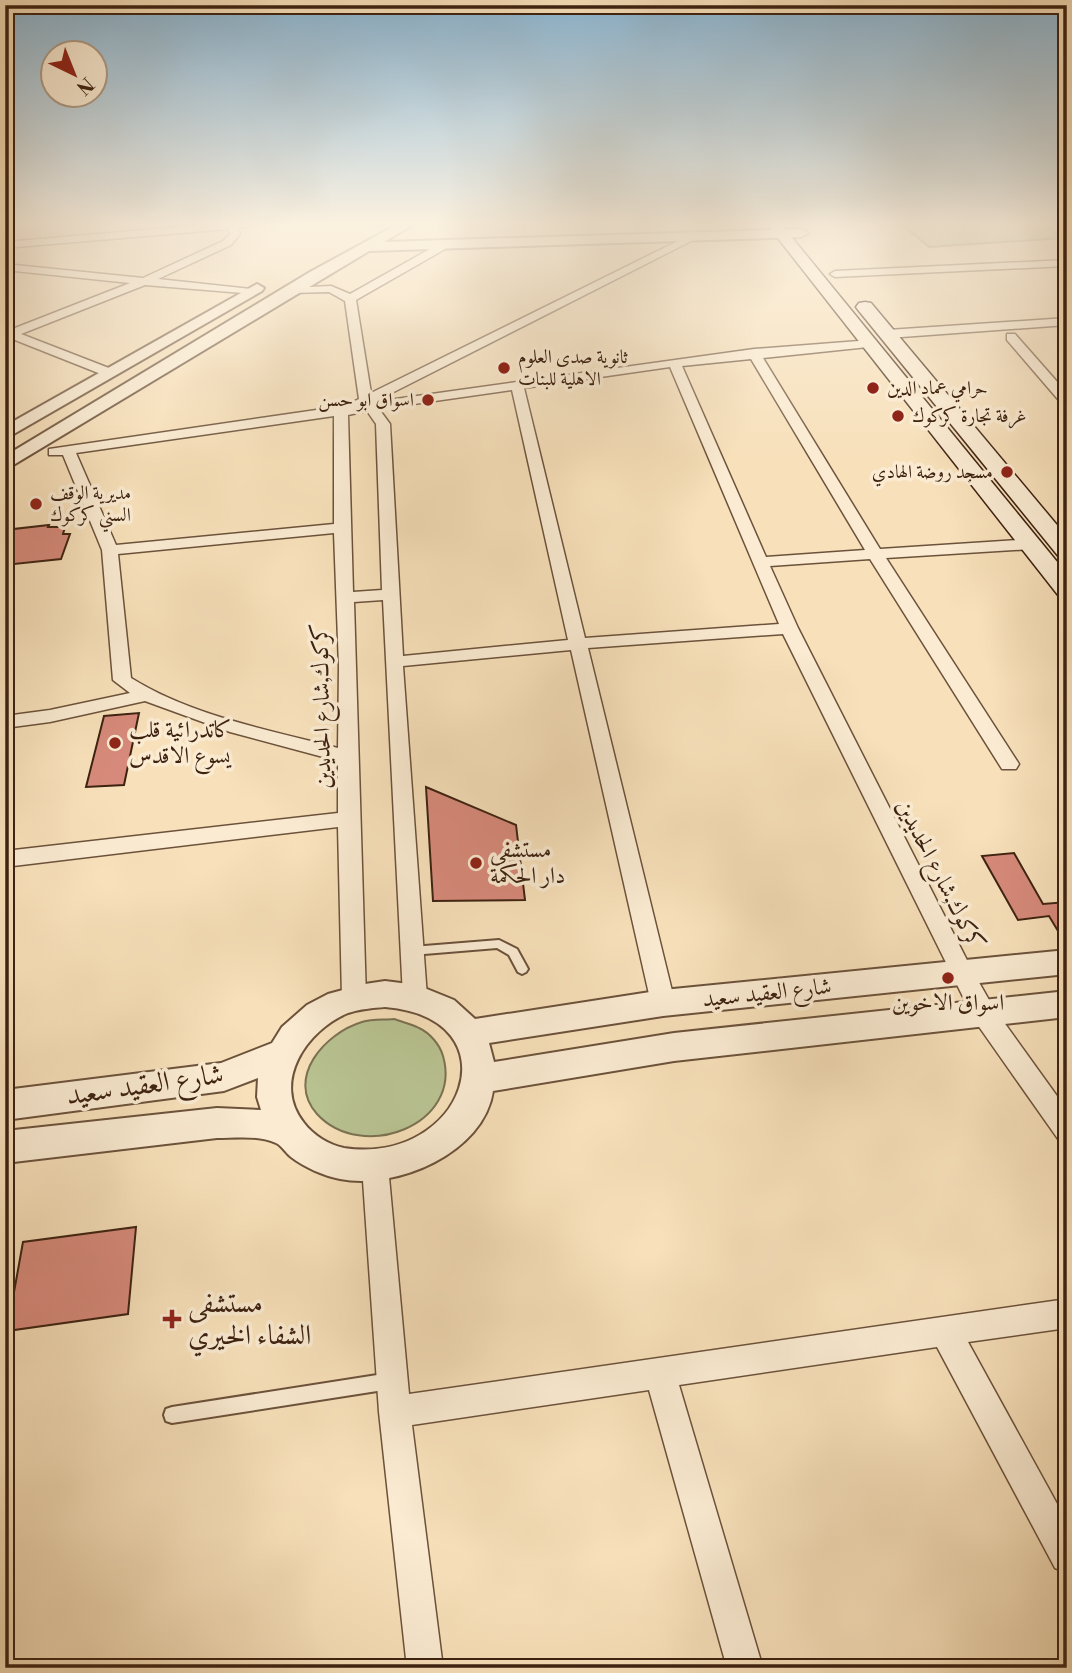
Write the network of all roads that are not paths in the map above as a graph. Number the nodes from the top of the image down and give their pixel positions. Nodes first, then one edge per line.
1 (92, 301) edge
2 (235, 301) edge
3 (273, 301) edge
4 (350, 301) edge
5 (568, 301) edge
6 (838, 301) edge
7 (859, 301) edge
8 (1067, 321) edge
9 (1067, 333) edge
10 (7, 334) edge
11 (1011, 337) junction
12 (893, 339) junction
13 (167, 341) junction
14 (867, 343) junction
15 (197, 347) junction
16 (754, 353) junction
17 (674, 363) junction
18 (110, 373) junction
19 (517, 386) junction
20 (1067, 401) edge
21 (368, 403) junction
22 (50, 408) junction
23 (341, 412) junction
24 (85, 415) junction
25 (5, 434) edge
26 (5, 464) edge
27 (341, 528) junction
28 (1031, 544) junction
29 (110, 550) junction
30 (1067, 552) edge
31 (876, 556) junction
32 (760, 562) junction
33 (1067, 590) edge
34 (391, 595) junction
35 (345, 597) junction
36 (789, 628) junction
37 (577, 644) junction
38 (394, 662) junction
39 (146, 695) junction
40 (5, 722) edge
41 (346, 757) junction
42 (1009, 764) dead end
43 (348, 819) junction
44 (5, 859) edge
45 (412, 951) junction
46 (1067, 962) edge
47 (522, 969) dead end
48 (962, 974) junction
49 (415, 997) junction
50 (354, 998) junction
51 (663, 1003) junction
52 (1067, 1004) edge
53 (984, 1014) junction
54 (468, 1033) junction
55 (282, 1053) junction
56 (479, 1079) junction
57 (5, 1105) edge
58 (286, 1129) junction
59 (1067, 1131) edge
60 (5, 1147) edge
61 (375, 1166) junction
62 (1067, 1313) edge
63 (945, 1331) junction
64 (660, 1373) junction
65 (393, 1380) junction
66 (396, 1412) junction
67 (172, 1416) dead end
68 (1067, 1556) edge
69 (425, 1668) edge
70 (745, 1668) edge

1 - 10 street
2 - 13 street
3 - 15 street
4 - 21 street
5 - 21 street
6 - 14 main road
7 - 12 main road
8 - 12 street
9 - 11 street
10 - 18 street
11 - 12 street
11 - 20 street
12 - 30 main road
13 - 15 street
13 - 18 street
14 - 16 street
14 - 28 main road
15 - 24 street
16 - 17 street
16 - 31 street
17 - 19 street
17 - 32 street, كركوك,شارع الحديدين
18 - 22 street
19 - 21 street
19 - 37 street
21 - 23 street
21 - 34 street
22 - 24 street
22 - 25 street
23 - 27 street, كركوك,شارع الحديدين
23 - 29 street
24 - 26 street
27 - 29 street
27 - 35 street, كركوك,شارع الحديدين
28 - 31 street
28 - 33 main road
29 - 39 street
31 - 32 street
31 - 42 street
32 - 36 street, كركوك,شارع الحديدين
34 - 35 street
34 - 38 street
35 - 41 street, كركوك,شارع الحديدين
36 - 37 street
36 - 48 street, كركوك,شارع الحديدين
37 - 38 street
37 - 51 street
38 - 45 street
39 - 40 street
39 - 41 street
41 - 43 street, كركوك,شارع الحديدين
43 - 44 street
43 - 50 street, كركوك,شارع الحديدين
45 - 47 lane
45 - 49 street
46 - 48 street, شارع العقيد سعيد
48 - 51 street, شارع العقيد سعيد
48 - 53 street, كركوك,شارع الحديدين
49 - 50 street
49 - 54 street
50 - 55 street
51 - 54 street, شارع العقيد سعيد
52 - 53 street, شارع العقيد سعيد
53 - 56 street, شارع العقيد سعيد
53 - 59 street, كركوك,شارع الحديدين
54 - 56 street
55 - 57 street, شارع العقيد سعيد
55 - 58 street
56 - 61 street
58 - 60 street, شارع العقيد سعيد
58 - 61 street
61 - 65 street
62 - 63 street
63 - 64 street
63 - 68 street
64 - 66 street
64 - 70 street
65 - 66 street
65 - 67 lane
66 - 69 street

